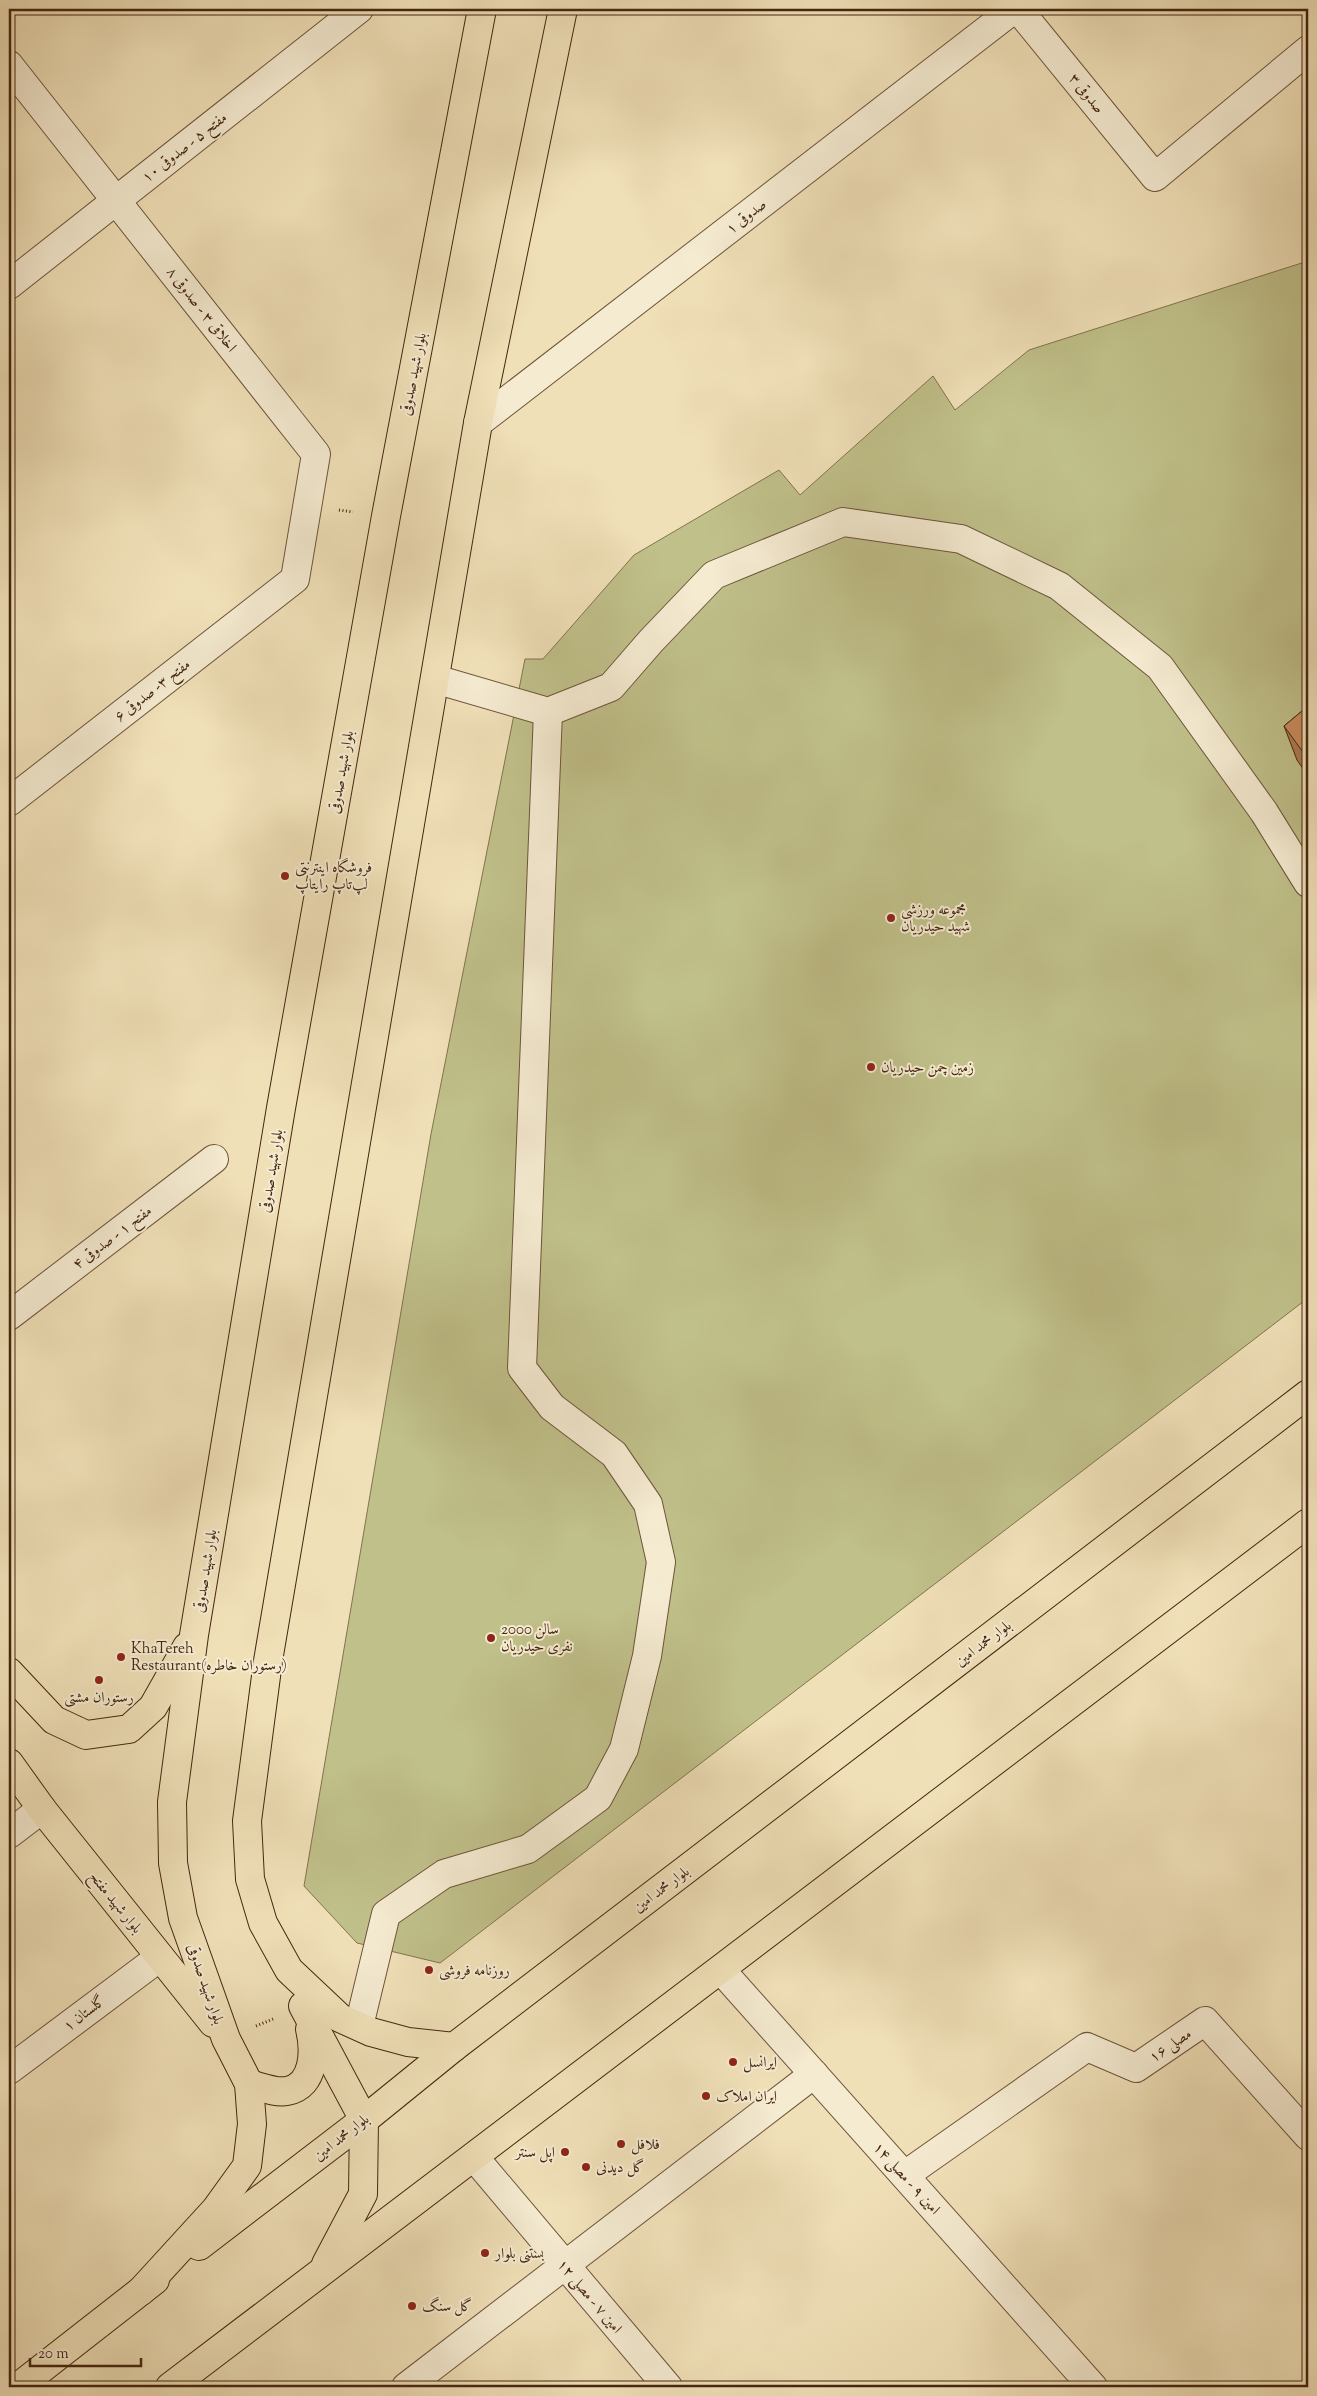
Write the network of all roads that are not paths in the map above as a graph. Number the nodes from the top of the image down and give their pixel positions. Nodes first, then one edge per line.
1 (359, 9) edge
2 (482, 9) edge
3 (563, 9) edge
4 (1016, 9) edge
5 (1308, 50) edge
6 (9, 65) edge
7 (117, 200) junction
8 (9, 285) edge
9 (478, 423) junction
10 (295, 579) joint
11 (435, 679) junction
12 (548, 712) junction
13 (9, 802) edge
14 (1308, 883) edge
15 (214, 1159) dead end
16 (9, 1316) edge
17 (1308, 1394) edge
18 (1308, 1523) edge
19 (194, 1635) junction
20 (9, 1672) edge
21 (9, 1763) edge
22 (42, 1809) junction
23 (9, 1834) edge
24 (160, 1957) junction
25 (289, 1970) junction
26 (721, 1970) junction
27 (303, 2006) junction
28 (359, 2026) junction
29 (226, 2039) junction
30 (454, 2047) junction
31 (9, 2070) edge
32 (814, 2074) junction
33 (249, 2084) junction
34 (364, 2120) junction
35 (1308, 2136) edge
36 (474, 2157) junction
37 (905, 2175) junction
38 (565, 2266) junction
39 (323, 2270) junction
40 (141, 2291) junction
41 (18, 2387) edge
42 (170, 2387) edge
43 (406, 2387) edge
44 (668, 2387) edge
45 (1093, 2387) edge

1 - 7 street, مفتح ۵ - صدوقی ۱۰
2 - 19 main road, بلوار شهید صدوقی
3 - 9 main road
4 - 5 street, صدوقی ۳
4 - 9 street, صدوقی ۱
6 - 7 street, اخلاقی ۳ - صدوقی ۸
7 - 8 street, مفتح ۵ - صدوقی ۱۰
7 - 10 street, اخلاقی ۳ - صدوقی ۸
9 - 11 main road
10 - 13 street, مفتح ۳- صدوقی ۶
11 - 12 street
11 - 25 main road
12 - 14 street
12 - 28 street
15 - 16 street, مفتح ۱ - صدوقی ۴
17 - 30 main road, بلوار محمد امین
18 - 26 main road
19 - 20 main road
19 - 29 main road, بلوار شهید صدوقی
21 - 22 main road, بلوار شهید مفتح
22 - 23 street
22 - 24 main road, بلوار شهید مفتح
24 - 29 main road, بلوار شهید مفتح
24 - 31 street, گلستان ۱
25 - 27 main road
25 - 28 main road
26 - 32 street, امین ۹ - مصلی ۱۴
26 - 36 main road
27 - 33 main road
27 - 34 main road
28 - 30 main road
29 - 33 main road, بلوار شهید صدوقی
30 - 34 main road, بلوار محمد امین
32 - 37 street, امین ۹ - مصلی ۱۴
32 - 38 street
33 - 40 main road, بلوار شهید صدوقی
34 - 39 main road
34 - 40 main road, بلوار محمد امین
35 - 37 street, مصلی ۱۶
36 - 38 street, امین ۷ - مصلی ۱۲
36 - 39 main road
37 - 45 street, امین ۹ - مصلی ۱۴
38 - 43 street
38 - 44 street, امین ۷ - مصلی ۱۲
39 - 42 main road
40 - 41 main road, بلوار محمد امین

